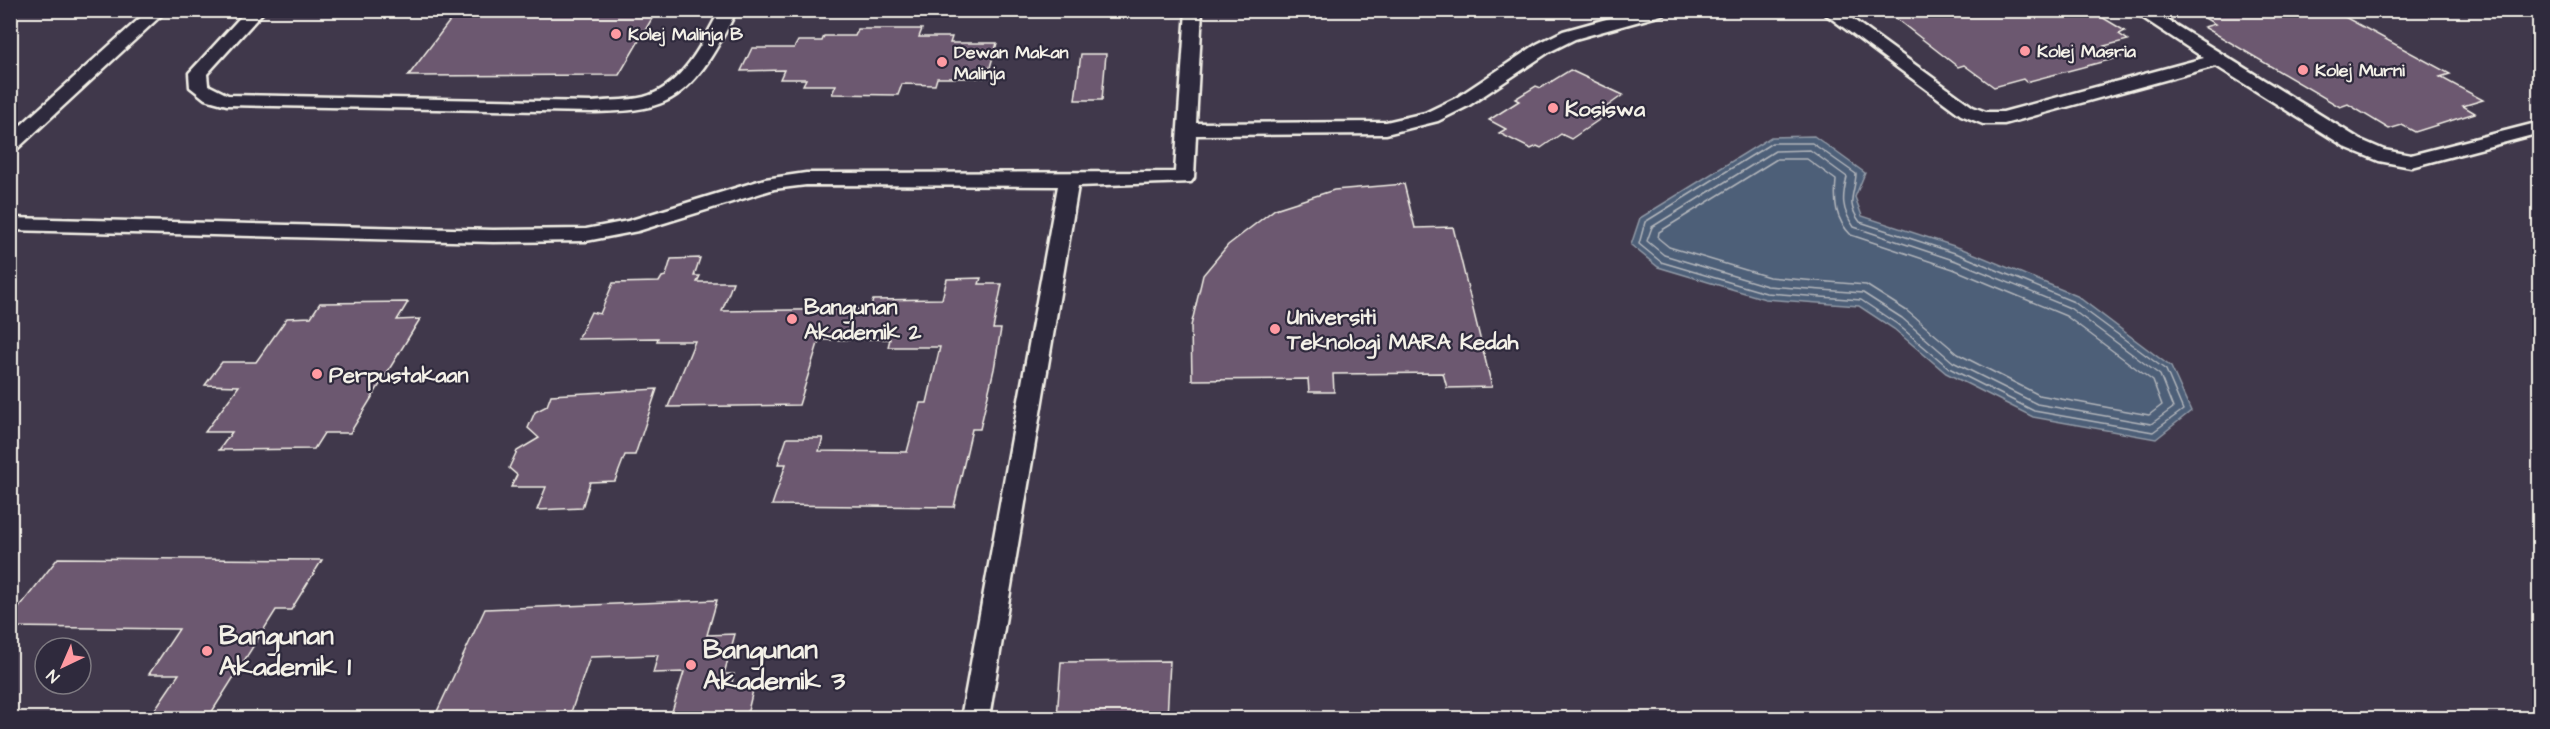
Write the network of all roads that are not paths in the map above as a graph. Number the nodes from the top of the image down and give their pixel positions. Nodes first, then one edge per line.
1 (159, 10) edge
2 (257, 10) edge
3 (729, 10) edge
4 (1194, 10) edge
5 (1659, 10) edge
6 (1828, 10) edge
7 (2139, 10) edge
8 (2217, 60) junction
9 (2540, 127) edge
10 (1188, 129) junction
11 (10, 146) edge
12 (1069, 180) junction
13 (10, 224) edge
14 (975, 718) edge

1 - 11 street
2 - 3 street
4 - 10 street
5 - 10 street
6 - 8 street
7 - 8 street
8 - 9 street
10 - 12 street
12 - 13 street
12 - 14 street

